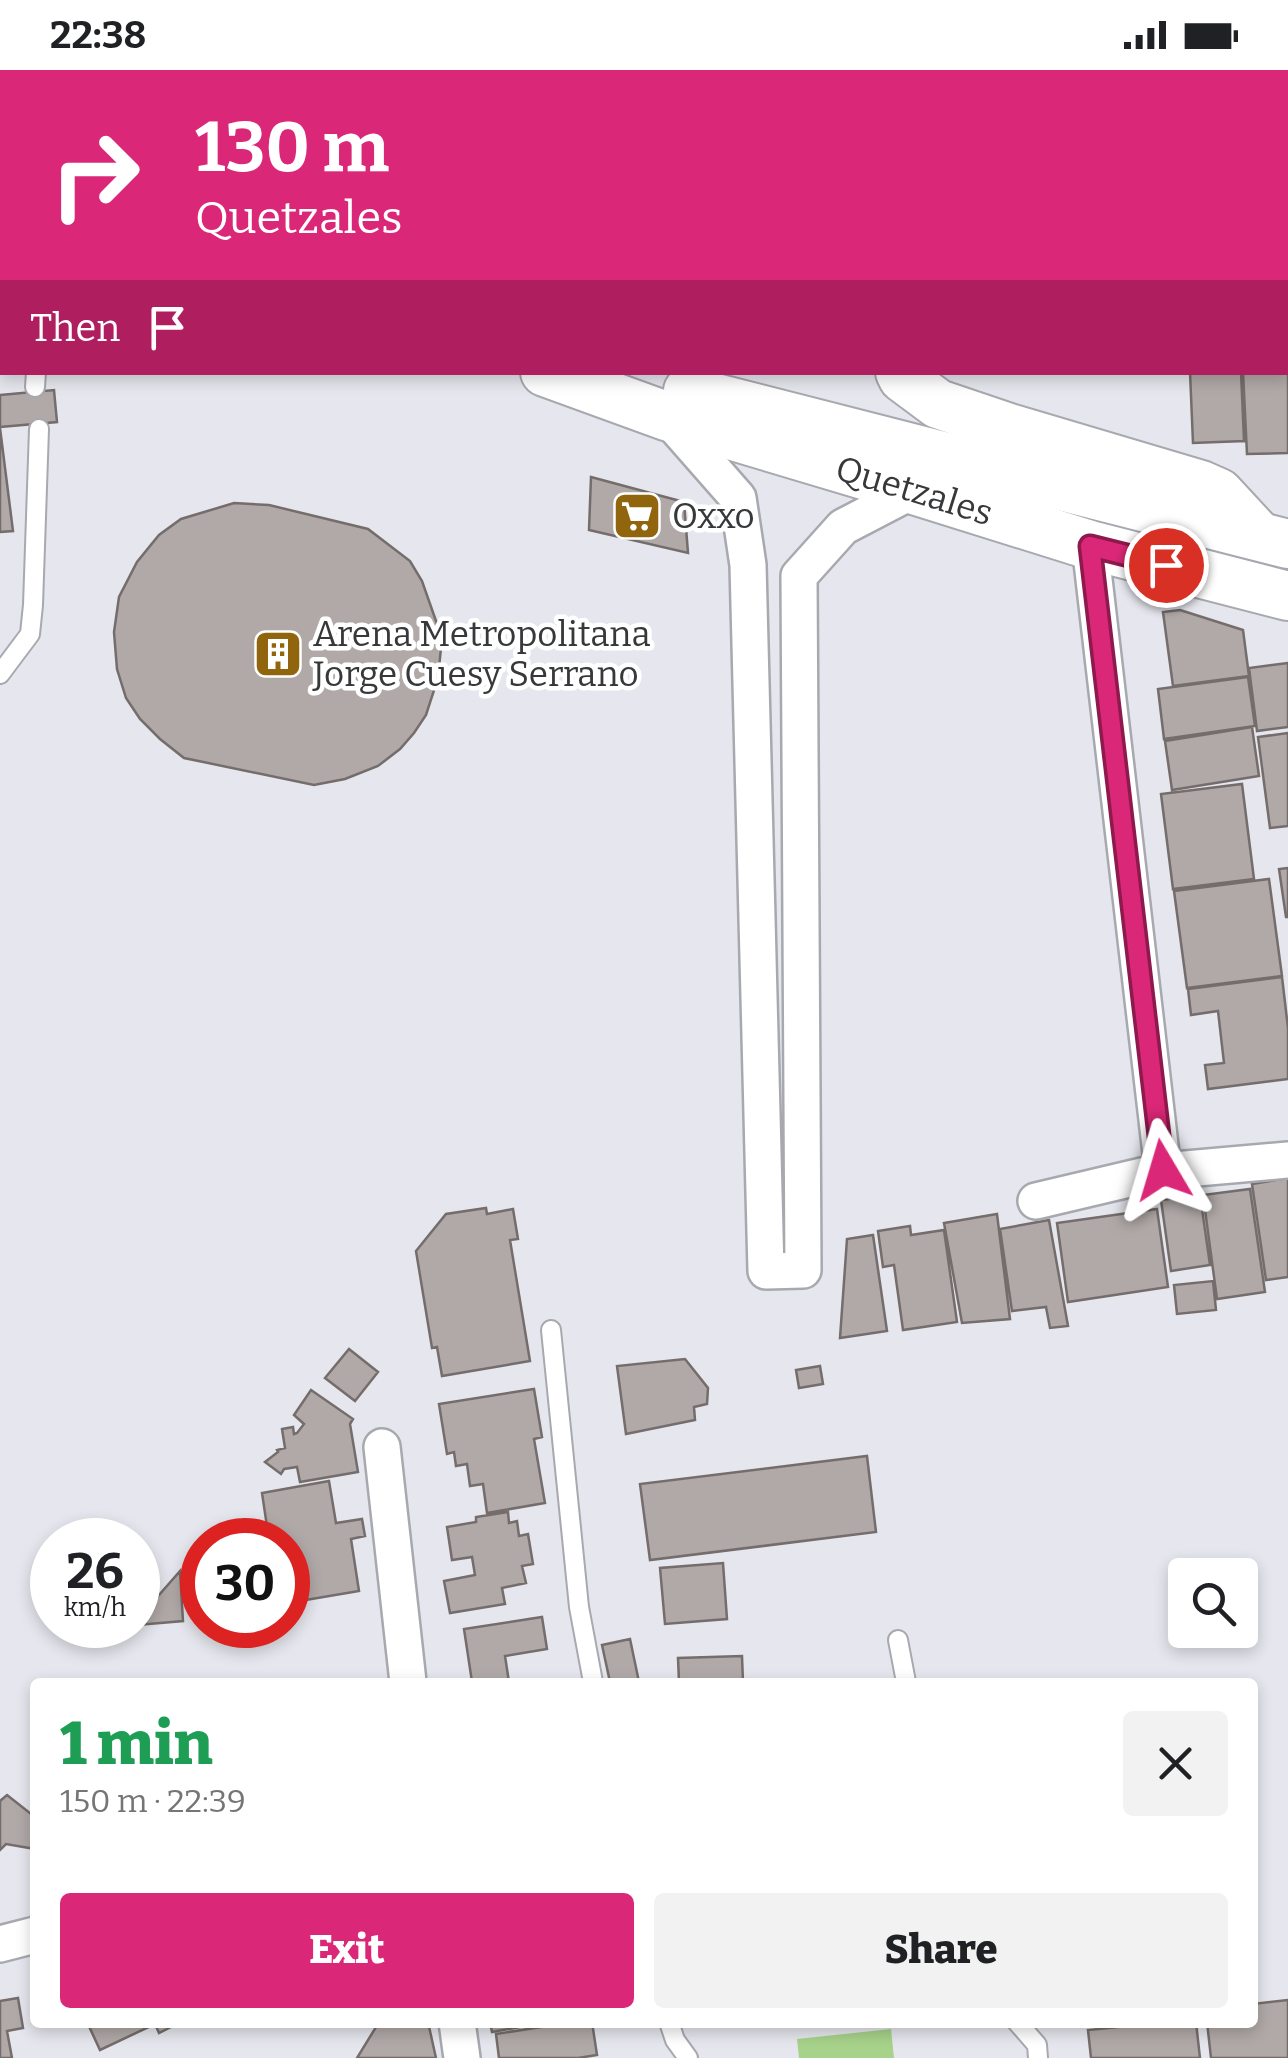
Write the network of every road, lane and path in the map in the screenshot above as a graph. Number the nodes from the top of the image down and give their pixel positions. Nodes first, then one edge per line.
1 (552, 375) edge
2 (628, 375) edge
3 (902, 375) edge
4 (666, 416) junction
5 (39, 429) dead end
6 (914, 490) junction
7 (1278, 535) edge
8 (1090, 546) junction
9 (1288, 596) edge
10 (0, 674) edge
11 (801, 962) junction
12 (758, 966) junction
13 (1288, 1160) edge
14 (1163, 1170) junction
15 (1036, 1202) dead end
16 (551, 1330) dead end
17 (382, 1447) dead end
18 (898, 1640) dead end
19 (408, 1678) edge
20 (592, 1678) edge
21 (905, 1678) edge
22 (30, 1935) edge
23 (0, 1944) edge
24 (458, 2028) edge
25 (671, 2028) edge
26 (1022, 2028) edge
27 (462, 2058) edge
28 (688, 2058) edge
29 (1038, 2058) edge

1 - 4 main road, Quetzales
2 - 7 main road, Quetzales
3 - 7 main road
4 - 6 main road, Quetzales
4 - 12 street
5 - 10 lane
6 - 8 main road, Quetzales
6 - 11 street
8 - 9 main road, Quetzales
8 - 14 street
11 - 12 street
11 - 12 street
13 - 14 street
14 - 15 street
16 - 20 lane
17 - 19 street
18 - 21 lane
22 - 23 street
24 - 27 street
25 - 28 lane
26 - 29 lane

